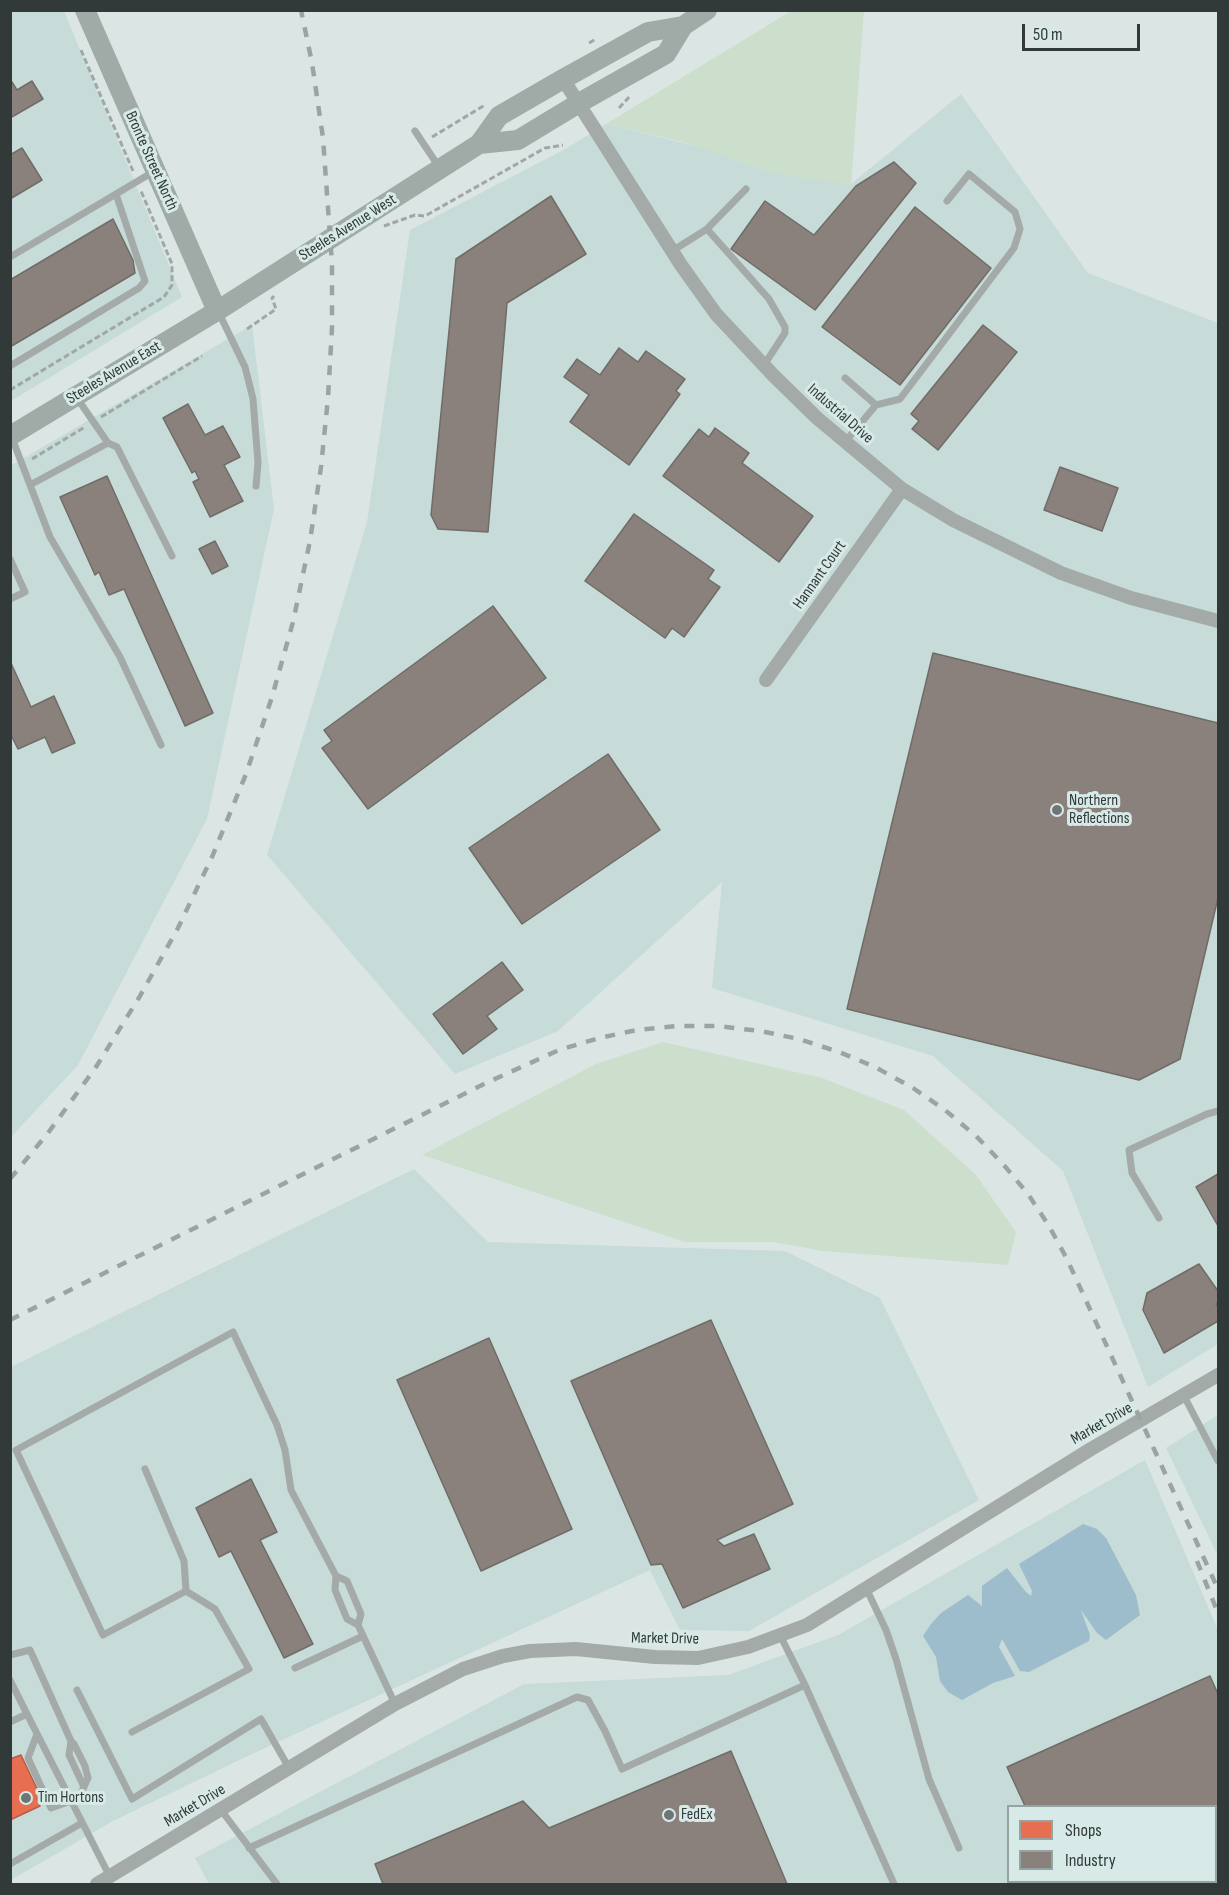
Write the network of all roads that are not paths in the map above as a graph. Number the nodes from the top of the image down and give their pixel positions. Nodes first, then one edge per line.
1 (85, 10) edge
2 (707, 10) edge
3 (683, 26) junction
4 (563, 79) junction
5 (579, 103) junction
6 (415, 131) dead end
7 (479, 144) junction
8 (440, 170) junction
9 (156, 171) junction
10 (746, 189) dead end
11 (116, 194) junction
12 (947, 201) dead end
13 (707, 229) junction
14 (672, 251) junction
15 (10, 257) edge
16 (217, 311) junction
17 (764, 365) junction
18 (10, 366) edge
19 (845, 378) dead end
20 (75, 396) junction
21 (876, 405) junction
22 (11, 435) edge
23 (845, 442) junction
24 (108, 443) junction
25 (30, 485) junction
26 (256, 486) dead end
27 (902, 489) junction
28 (172, 556) dead end
29 (10, 559) edge
30 (10, 599) edge
31 (1218, 621) edge
32 (766, 680) dead end
33 (161, 745) dead end
34 (1218, 1111) edge
35 (1159, 1218) dead end
36 (1218, 1375) edge
37 (1184, 1396) junction
38 (1218, 1461) edge
39 (145, 1469) dead end
40 (336, 1576) junction
41 (866, 1588) junction
42 (186, 1591) junction
43 (358, 1626) junction
44 (780, 1635) junction
45 (363, 1636) junction
46 (10, 1655) edge
47 (295, 1668) dead end
48 (11, 1683) edge
49 (805, 1684) junction
50 (77, 1690) dead end
51 (395, 1704) junction
52 (27, 1714) junction
53 (10, 1722) edge
54 (132, 1732) dead end
55 (37, 1734) junction
56 (289, 1768) junction
57 (71, 1801) junction
58 (221, 1810) junction
59 (82, 1823) junction
60 (249, 1848) junction
61 (959, 1848) dead end
62 (10, 1864) edge
63 (110, 1877) junction
64 (97, 1884) edge
65 (277, 1884) edge
66 (894, 1884) edge

1 - 9 main road, Bronte Street North
2 - 3 main road, Steeles Avenue West
3 - 4 main road, Steeles Avenue West
3 - 5 main road, Steeles Avenue West
4 - 5 street, Industrial Drive
4 - 7 main road, Steeles Avenue West
5 - 7 main road, Steeles Avenue West
5 - 14 street, Industrial Drive
6 - 8 lane
7 - 8 main road, Steeles Avenue West
8 - 16 main road, Steeles Avenue West
9 - 11 lane
9 - 16 main road, Bronte Street North
10 - 13 lane
11 - 15 lane
11 - 18 lane
12 - 21 lane
13 - 14 lane
13 - 17 lane
14 - 17 street, Industrial Drive
16 - 20 main road, Steeles Avenue East
16 - 26 lane
17 - 23 street, Industrial Drive
19 - 21 lane
20 - 22 main road, Steeles Avenue East
20 - 24 lane
21 - 23 lane
22 - 25 lane
23 - 27 street, Industrial Drive
24 - 25 lane
24 - 28 lane
25 - 33 lane
27 - 31 street, Industrial Drive
27 - 32 street, Hannant Court
29 - 30 lane
34 - 35 lane
36 - 37 street, Market Drive
37 - 38 lane
37 - 41 street, Market Drive
39 - 42 lane
40 - 42 lane
40 - 43 lane
40 - 43 lane
41 - 44 street, Market Drive
41 - 61 lane
42 - 54 lane
43 - 45 lane
44 - 49 lane
44 - 51 street, Market Drive
45 - 47 lane
45 - 51 lane
46 - 57 lane
48 - 52 lane
49 - 60 lane
49 - 66 lane
50 - 56 lane
51 - 56 street, Market Drive
52 - 53 lane
52 - 55 lane
55 - 57 lane
55 - 57 lane
56 - 58 street, Market Drive
57 - 59 lane
58 - 60 lane
58 - 63 street, Market Drive
59 - 62 lane
59 - 63 lane
60 - 65 lane
63 - 64 street, Market Drive

